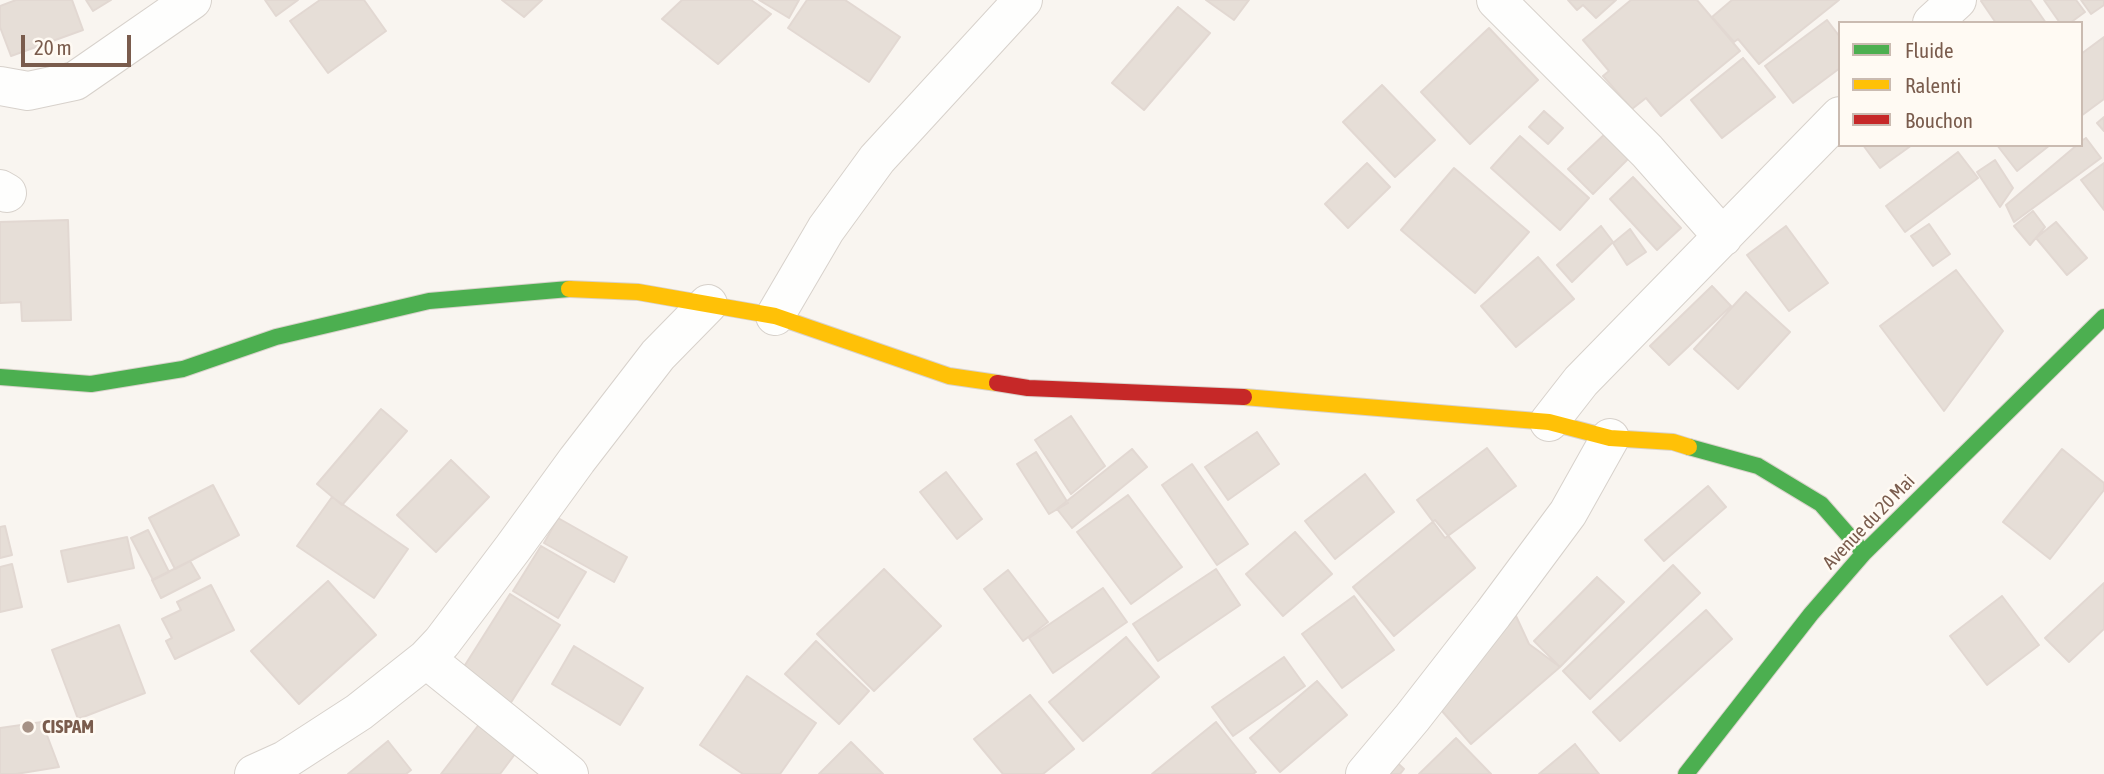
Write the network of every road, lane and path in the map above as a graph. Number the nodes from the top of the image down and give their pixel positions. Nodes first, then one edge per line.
1 (192, 0) edge
2 (1023, 0) edge
3 (1496, 0) edge
4 (1956, 0) edge
5 (1934, 21) edge
6 (0, 86) edge
7 (1838, 118) edge
8 (1723, 237) junction
9 (708, 304) junction
10 (775, 316) junction
11 (2104, 317) edge
12 (0, 377) edge
13 (1549, 422) junction
14 (1610, 438) junction
15 (1864, 553) junction
16 (426, 659) junction
17 (254, 774) edge
18 (569, 774) edge
19 (1365, 774) edge
20 (1686, 774) edge

1 - 6 street
2 - 10 street
3 - 8 street
4 - 5 street
7 - 8 street
8 - 13 street
9 - 10 street
9 - 12 street
9 - 16 street
10 - 13 street
11 - 15 street, Avenue du 20 Mai
13 - 14 street
14 - 15 street
14 - 19 street
15 - 20 street, Avenue du 20 Mai
16 - 17 street
16 - 18 street

